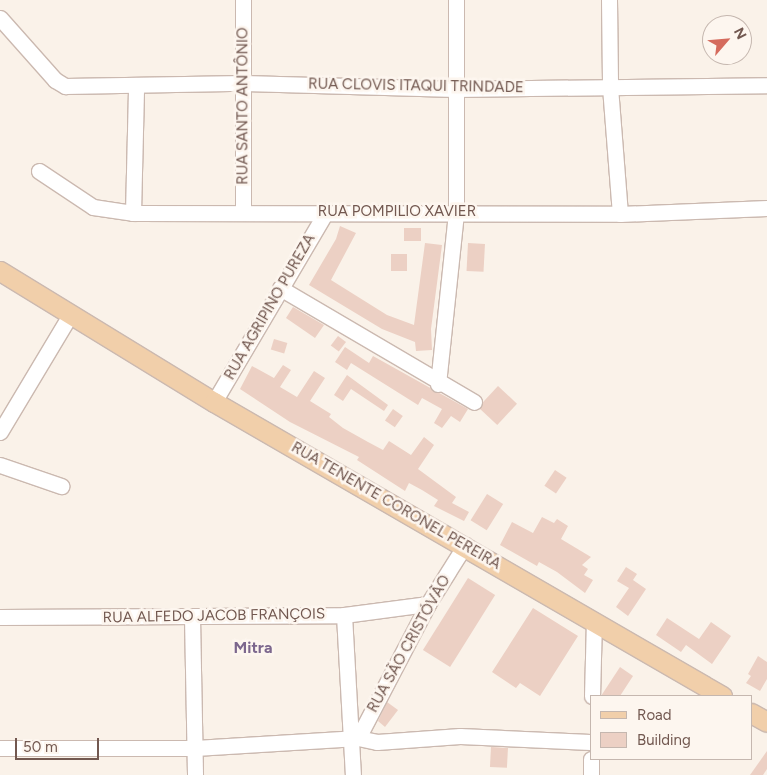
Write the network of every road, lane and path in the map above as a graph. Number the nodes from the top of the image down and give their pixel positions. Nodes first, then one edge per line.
1 (243, 0) edge
2 (456, 0) edge
3 (609, 0) edge
4 (0, 18) edge
5 (244, 83) junction
6 (767, 85) edge
7 (136, 87) junction
8 (610, 87) junction
9 (455, 88) junction
10 (39, 171) dead end
11 (767, 208) edge
12 (243, 212) junction
13 (326, 212) junction
14 (456, 212) junction
15 (133, 213) junction
16 (620, 214) junction
17 (0, 272) edge
18 (280, 288) junction
19 (70, 315) junction
20 (438, 384) junction
21 (214, 402) junction
22 (474, 402) dead end
23 (0, 432) edge
24 (0, 465) edge
25 (61, 486) dead end
26 (465, 545) junction
27 (428, 604) junction
28 (344, 615) junction
29 (0, 617) edge
30 (192, 617) junction
31 (594, 622) junction
32 (592, 695) edge
33 (720, 695) edge
34 (752, 714) edge
35 (767, 722) edge
36 (355, 738) junction
37 (590, 742) edge
38 (0, 748) edge
39 (195, 748) junction
40 (591, 760) edge
41 (194, 775) edge
42 (353, 775) edge
43 (591, 775) edge

1 - 5 street, RUA SANTO ANTÔNIO
2 - 9 street
3 - 8 street
4 - 7 street, RUA CLOVIS ITAQUI TRINDADE
5 - 7 street, RUA CLOVIS ITAQUI TRINDADE
5 - 9 street, RUA CLOVIS ITAQUI TRINDADE
5 - 12 street, RUA SANTO ANTÔNIO
6 - 8 street, RUA CLOVIS ITAQUI TRINDADE
7 - 15 street
8 - 9 street, RUA CLOVIS ITAQUI TRINDADE
8 - 16 street
9 - 14 street
10 - 15 street, RUA POMPILIO XAVIER
11 - 16 street, RUA POMPILIO XAVIER
12 - 13 street, RUA POMPILIO XAVIER
12 - 15 street, RUA POMPILIO XAVIER
13 - 14 street, RUA POMPILIO XAVIER
13 - 18 street, RUA AGRIPINO PUREZA
14 - 16 street, RUA POMPILIO XAVIER
14 - 20 street
17 - 19 main road, RUA TENENTE CORONEL PEREIRA
18 - 20 street
18 - 21 street, RUA AGRIPINO PUREZA
19 - 21 main road, RUA TENENTE CORONEL PEREIRA
19 - 23 street
20 - 22 street
21 - 26 main road, RUA TENENTE CORONEL PEREIRA
24 - 25 street
26 - 27 street, RUA SÃO CRISTÓVÃO
26 - 31 main road, RUA TENENTE CORONEL PEREIRA
27 - 28 street, RUA ALFEDO JACOB FRANÇOIS
27 - 36 street, RUA SÃO CRISTÓVÃO
28 - 30 street, RUA ALFEDO JACOB FRANÇOIS
28 - 36 street, RUA SÃO CRISTÓVÃO
29 - 30 street, RUA ALFEDO JACOB FRANÇOIS
30 - 39 street
31 - 32 street
31 - 33 main road, RUA TENENTE CORONEL PEREIRA
34 - 35 main road
36 - 37 street
36 - 39 street
36 - 42 street, RUA SÃO CRISTÓVÃO
38 - 39 street
39 - 41 street
40 - 43 street

